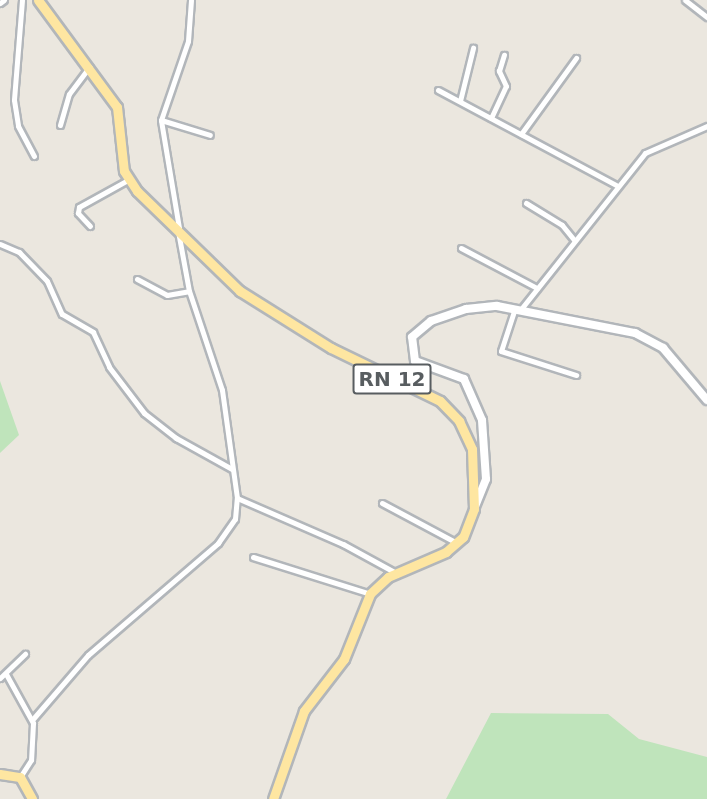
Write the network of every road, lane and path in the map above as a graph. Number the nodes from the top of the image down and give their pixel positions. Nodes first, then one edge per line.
1 (22, 0) edge
2 (38, 0) edge
3 (191, 0) edge
4 (685, 0) edge
5 (707, 17) edge
6 (473, 48) dead end
7 (504, 55) dead end
8 (576, 58) dead end
9 (88, 67) junction
10 (438, 90) dead end
11 (460, 101) junction
12 (491, 118) junction
13 (161, 120) junction
14 (60, 125) dead end
15 (707, 126) edge
16 (520, 134) junction
17 (210, 135) dead end
18 (34, 156) dead end
19 (128, 180) junction
20 (616, 185) junction
21 (526, 203) dead end
22 (90, 226) dead end
23 (178, 227) junction
24 (574, 240) junction
25 (0, 244) edge
26 (461, 248) dead end
27 (137, 279) dead end
28 (537, 288) junction
29 (189, 291) junction
30 (518, 308) junction
31 (576, 375) dead end
32 (707, 400) edge
33 (232, 469) junction
34 (237, 498) junction
35 (382, 502) dead end
36 (474, 508) junction
37 (457, 543) junction
38 (253, 557) dead end
39 (396, 573) junction
40 (370, 594) junction
41 (25, 654) dead end
42 (6, 674) junction
43 (0, 678) edge
44 (32, 720) junction
45 (0, 774) edge
46 (20, 777) junction
47 (32, 799) edge
48 (273, 799) edge

1 - 18 street
2 - 9 main road
3 - 13 street
4 - 5 street
6 - 11 street
7 - 12 street
8 - 16 street
9 - 14 street
9 - 19 main road
10 - 11 street
11 - 12 street
12 - 16 street
13 - 17 street
13 - 23 street
15 - 20 street
16 - 20 street
19 - 22 street
19 - 23 main road, RN 12
20 - 24 street
21 - 24 street
23 - 29 street
23 - 36 main road, RN 12
24 - 28 street
25 - 33 street
26 - 28 street
27 - 29 street
28 - 30 street
29 - 33 street
30 - 31 street
30 - 32 main road
30 - 36 main road
33 - 34 street
34 - 39 street
34 - 44 street
35 - 37 street
36 - 37 main road, RN 12
37 - 39 main road
38 - 40 street
39 - 40 main road
40 - 48 main road
41 - 42 street
42 - 43 street
42 - 44 street
44 - 46 street
45 - 46 main road
46 - 47 main road

